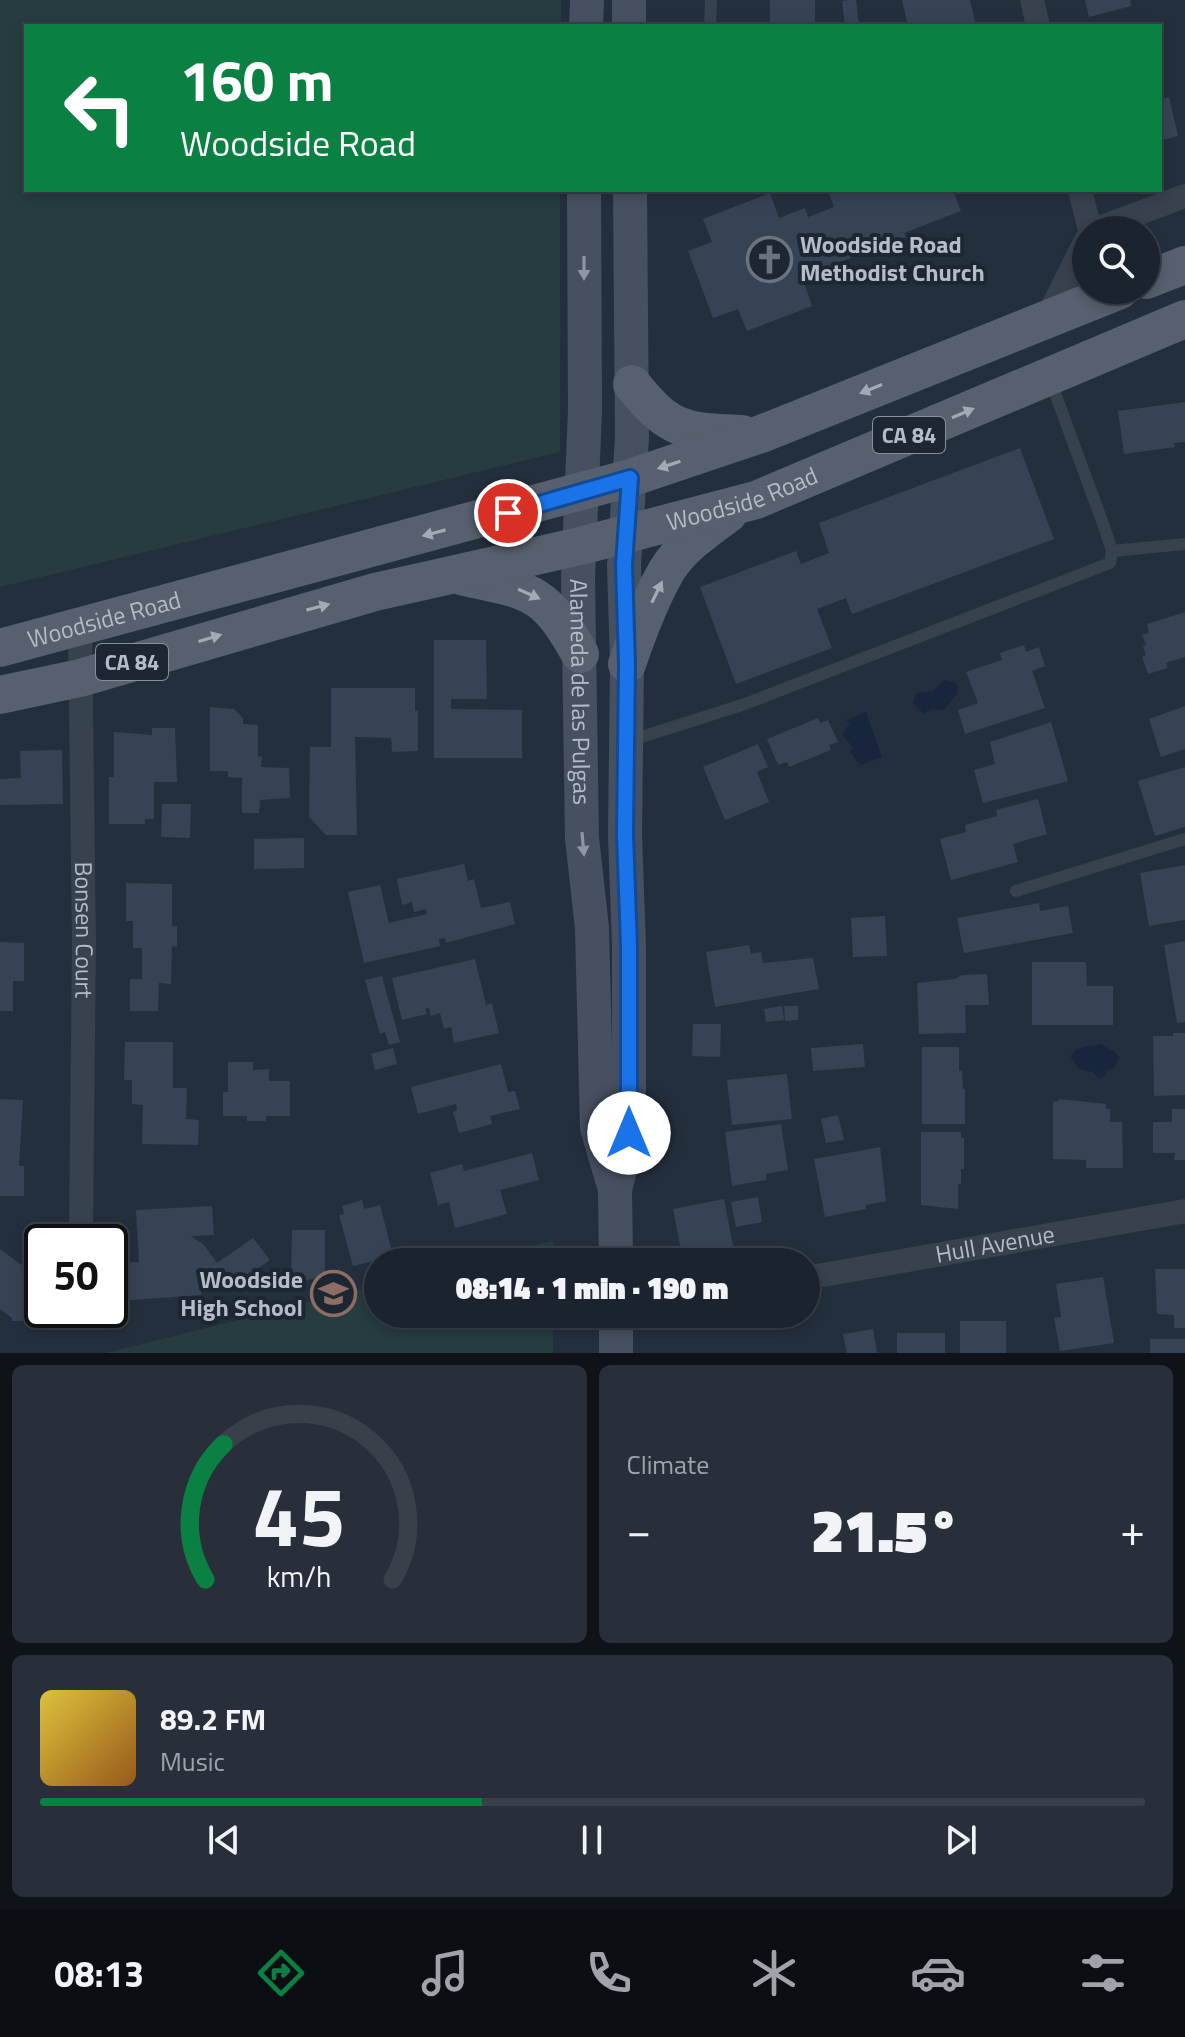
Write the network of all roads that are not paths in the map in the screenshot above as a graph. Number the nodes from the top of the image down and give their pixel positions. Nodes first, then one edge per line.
1 (587, 0) edge
2 (629, 0) edge
3 (711, 0) edge
4 (1032, 0) edge
5 (586, 24) edge
6 (629, 24) edge
7 (710, 24) edge
8 (1038, 24) edge
9 (584, 192) edge
10 (630, 192) edge
11 (1081, 192) edge
12 (1185, 196) edge
13 (1088, 216) edge
14 (1130, 216) edge
15 (1185, 265) edge
16 (1072, 268) edge
17 (1160, 275) edge
18 (1084, 304) edge
19 (1047, 318) junction
20 (1185, 319) edge
21 (1049, 376) junction
22 (632, 384) junction
23 (761, 434) junction
24 (630, 478) junction
25 (581, 493) junction
26 (740, 504) junction
27 (627, 535) junction
28 (1185, 544) edge
29 (580, 546) junction
30 (1112, 551) junction
31 (454, 575) junction
32 (80, 626) junction
33 (0, 648) edge
34 (580, 654) junction
35 (627, 664) junction
36 (80, 678) junction
37 (0, 695) edge
38 (626, 742) junction
39 (1185, 839) edge
40 (1016, 891) dead end
41 (615, 1190) junction
42 (1185, 1211) edge
43 (81, 1224) edge
44 (616, 1248) edge
45 (820, 1276) edge
46 (616, 1328) edge
47 (616, 1353) edge

1 - 5 main road
2 - 6 main road
3 - 7 lane
4 - 8 street
9 -> 25 main road, Alameda de las Pulgas
10 - 22 main road, Alameda de las Pulgas
11 - 13 street
12 - 14 street
15 - 17 main road
16 - 19 street
18 - 19 main road, Woodside Road / CA 84
19 -> 23 main road, Woodside Road / CA 84
20 - 21 main road, Woodside Road / CA 84
26 -> 21 main road, Woodside Road / CA 84
21 - 30 lane
22 - 23 main road
22 - 24 main road, Alameda de las Pulgas
23 -> 24 main road, Woodside Road / CA 84
24 - 25 main road, Woodside Road / CA 84
24 - 27 main road, Alameda de las Pulgas
25 - 29 main road, Alameda de las Pulgas
25 -> 32 main road, Woodside Road / CA 84
26 - 27 main road, Woodside Road / CA 84
35 -> 26 main road
27 - 29 main road, Woodside Road / CA 84
27 - 35 main road, Alameda de las Pulgas
28 - 30 lane
29 - 31 main road, Woodside Road / CA 84
29 - 34 main road, Alameda de las Pulgas
30 - 38 lane
31 -> 34 main road
36 -> 31 main road, Woodside Road / CA 84
32 - 33 main road, Woodside Road / CA 84
32 - 36 street, Bonsen Court
34 -> 41 main road, Alameda de las Pulgas
35 - 38 main road, Alameda de las Pulgas
36 - 37 main road, Woodside Road / CA 84
36 - 43 street, Bonsen Court
38 - 41 main road, Alameda de las Pulgas
39 - 40 lane
41 - 44 main road, Alameda de las Pulgas
42 - 45 street, Hull Avenue
46 - 47 main road

